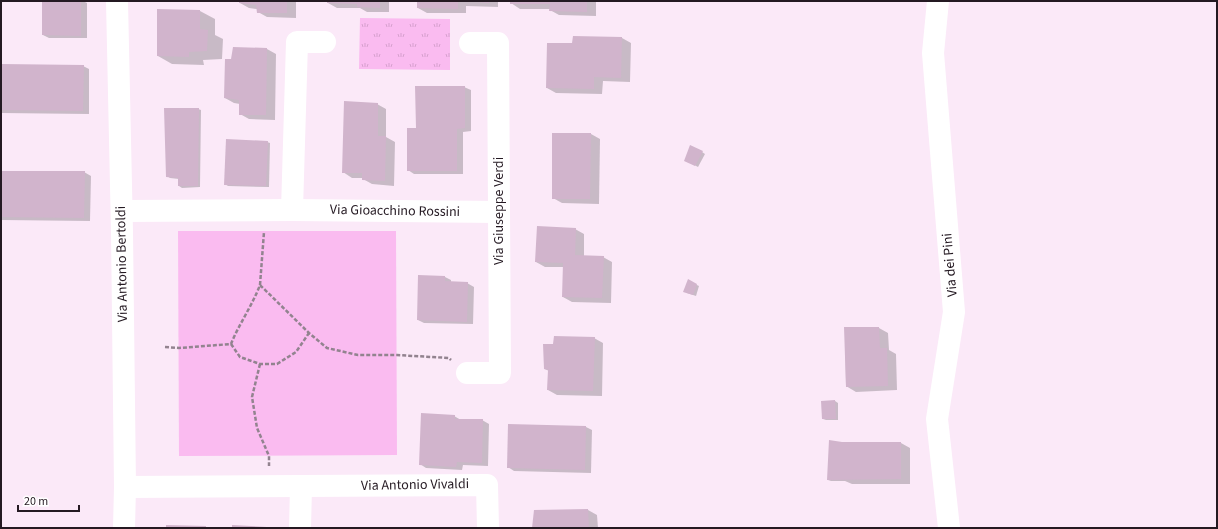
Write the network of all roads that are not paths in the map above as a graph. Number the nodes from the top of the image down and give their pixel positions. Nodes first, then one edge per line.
1 (117, 1) edge
2 (938, 1) edge
3 (325, 42) dead end
4 (470, 43) dead end
5 (292, 210) junction
6 (122, 211) junction
7 (498, 212) junction
8 (467, 373) road end
9 (301, 486) junction
10 (124, 487) junction
11 (124, 528) edge
12 (300, 528) edge
13 (488, 528) edge
14 (949, 528) edge

1 - 6 street, Via Antonio Bertoldi
2 - 14 street, Via dei Pini
3 - 5 street
4 - 7 street, Via Giuseppe Verdi
5 - 6 street, Via Gioacchino Rossini
5 - 7 street, Via Gioacchino Rossini
6 - 10 street, Via Antonio Bertoldi
7 - 8 street, Via Giuseppe Verdi
9 - 10 street, Via Antonio Vivaldi
9 - 12 street
9 - 13 street, Via Antonio Vivaldi
10 - 11 street, Via Antonio Bertoldi

